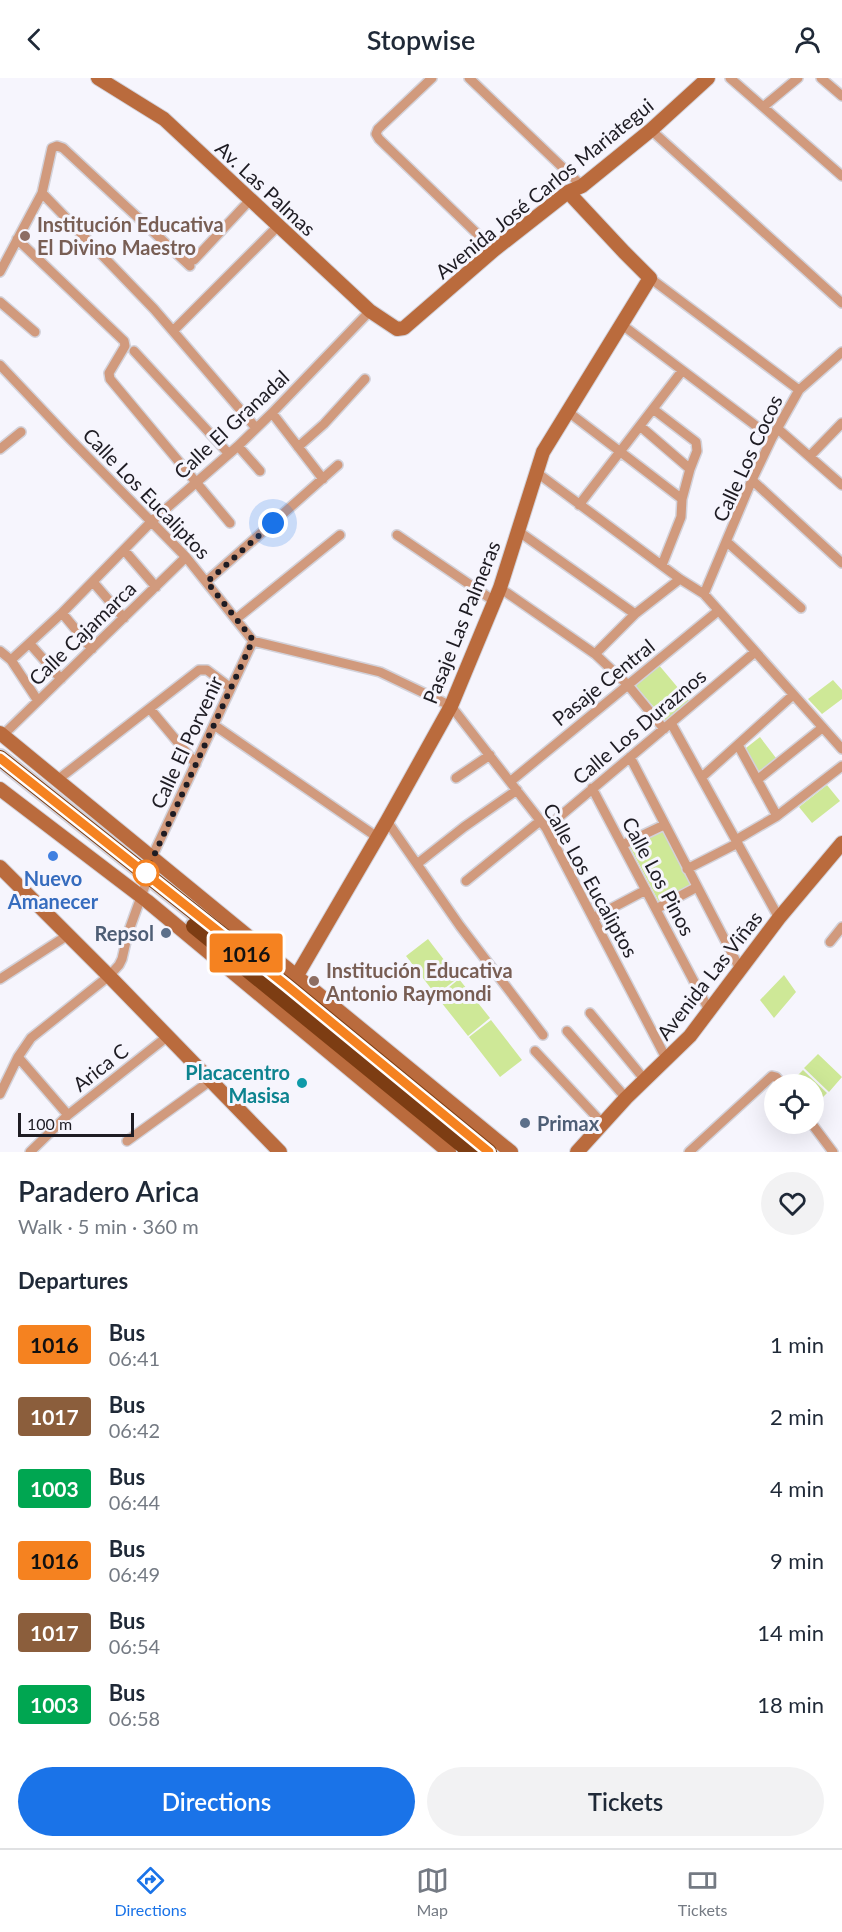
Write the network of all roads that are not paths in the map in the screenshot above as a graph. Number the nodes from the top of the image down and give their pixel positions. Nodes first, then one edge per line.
1 (98, 78) edge
2 (432, 78) edge
3 (469, 78) edge
4 (708, 78) edge
5 (730, 78) edge
6 (798, 78) edge
7 (821, 78) edge
8 (842, 96) edge
9 (763, 107) junction
10 (651, 130) junction
11 (842, 176) edge
12 (575, 189) junction
13 (42, 193) junction
14 (250, 200) junction
15 (278, 226) junction
16 (17, 239) junction
17 (494, 250) junction
18 (0, 272) edge
19 (650, 278) junction
20 (0, 302) edge
21 (842, 303) edge
22 (370, 311) junction
23 (621, 324) junction
24 (404, 328) joint
25 (173, 331) junction
26 (35, 332) dead end
27 (134, 351) dead end
28 (842, 352) edge
29 (0, 365) edge
30 (682, 372) junction
31 (365, 379) dead end
32 (799, 390) junction
33 (653, 409) junction
34 (567, 411) junction
35 (272, 413) junction
36 (842, 423) edge
37 (640, 426) junction
38 (256, 428) junction
39 (778, 429) junction
40 (21, 432) dead end
41 (772, 438) junction
42 (238, 446) junction
43 (298, 447) junction
44 (0, 448) edge
45 (620, 452) junction
46 (229, 454) junction
47 (810, 456) junction
48 (338, 465) dead end
49 (690, 469) junction
50 (260, 471) dead end
51 (536, 472) junction
52 (323, 478) junction
53 (752, 480) junction
54 (197, 482) junction
55 (842, 485) edge
56 (682, 499) junction
57 (579, 505) junction
58 (152, 521) junction
59 (230, 523) dead end
60 (519, 531) junction
61 (340, 535) dead end
62 (397, 535) dead end
63 (727, 542) junction
64 (124, 550) junction
65 (186, 557) junction
66 (842, 563) edge
67 (662, 565) junction
68 (680, 579) junction
69 (93, 582) junction
70 (207, 582) junction
71 (156, 587) junction
72 (500, 588) junction
73 (704, 594) junction
74 (494, 601) junction
75 (801, 608) dead end
76 (718, 611) junction
77 (62, 613) junction
78 (635, 614) junction
79 (124, 618) junction
80 (236, 619) junction
81 (253, 640) junction
82 (30, 644) junction
83 (92, 649) junction
84 (0, 651) edge
85 (755, 652) junction
86 (595, 654) junction
87 (11, 660) junction
88 (61, 679) junction
89 (628, 685) junction
90 (231, 688) junction
91 (793, 695) junction
92 (38, 701) junction
93 (451, 705) junction
94 (150, 709) junction
95 (214, 725) junction
96 (667, 726) junction
97 (822, 728) junction
98 (1, 734) edge
99 (738, 745) junction
100 (842, 749) edge
101 (490, 755) junction
102 (0, 758) edge
103 (630, 758) junction
104 (196, 764) junction
105 (842, 766) edge
106 (0, 768) edge
107 (702, 777) junction
108 (456, 778) dead end
109 (757, 780) junction
110 (56, 781) junction
111 (511, 782) junction
112 (592, 788) junction
113 (0, 789) edge
114 (517, 790) junction
115 (777, 816) junction
116 (387, 821) junction
117 (543, 824) junction
118 (664, 825) junction
119 (377, 837) junction
120 (737, 841) junction
121 (842, 843) edge
122 (622, 845) junction
123 (151, 858) junction
124 (417, 864) junction
125 (0, 867) edge
126 (687, 869) junction
127 (466, 881) dead end
128 (697, 887) junction
129 (646, 890) junction
130 (143, 891) junction
131 (656, 909) junction
132 (593, 918) junction
133 (779, 918) junction
134 (842, 927) edge
135 (68, 935) junction
136 (830, 942) dead end
137 (740, 969) junction
138 (109, 976) junction
139 (296, 977) junction
140 (0, 979) edge
141 (710, 1012) junction
142 (590, 1013) dead end
143 (567, 1030) dead end
144 (543, 1035) dead end
145 (168, 1036) junction
146 (535, 1051) dead end
147 (18, 1057) junction
148 (667, 1060) junction
149 (645, 1080) junction
150 (210, 1081) junction
151 (764, 1083) edge
152 (0, 1094) edge
153 (627, 1098) junction
154 (68, 1115) junction
155 (603, 1124) junction
156 (820, 1134) edge
157 (127, 1141) dead end
158 (30, 1152) edge
159 (280, 1152) edge
160 (449, 1152) edge
161 (471, 1152) edge
162 (489, 1152) edge
163 (511, 1152) edge
164 (577, 1152) edge
165 (688, 1152) edge
166 (833, 1152) edge

1 - 14 street, Av. Las Palmas
2 - 17 street
3 - 12 street
4 - 10 street, Avenida José Carlos Mariategui
5 - 9 street
6 - 9 street
7 - 8 street
9 - 11 street
10 - 12 street, Avenida José Carlos Mariategui
10 - 21 street
12 - 17 street, Avenida José Carlos Mariategui
12 - 19 street
13 - 14 street
13 - 16 street
13 - 25 street
14 - 15 street, Av. Las Palmas
15 - 22 street, Av. Las Palmas
15 - 25 street
16 - 18 street
16 - 54 street
17 - 24 street, Avenida José Carlos Mariategui
19 - 23 street, Pasaje Las Palmeras
19 - 32 street
20 - 26 street
22 - 24 street, Av. Las Palmas
22 - 35 street, Calle El Granadal
23 - 30 street
23 - 34 street, Pasaje Las Palmeras
25 - 38 street
27 - 46 street
28 - 32 street, Calle Los Cocos
29 - 58 street, Calle Los Eucaliptos
30 - 33 street
30 - 41 street
31 - 43 street
32 - 39 street, Calle Los Cocos
33 - 37 street
33 - 49 street
34 - 45 street
34 - 51 street, Pasaje Las Palmeras
35 - 38 street, Calle El Granadal
35 - 43 street
36 - 47 street
37 - 45 street
37 - 49 street
38 - 42 street, Calle El Granadal
39 - 41 street, Calle Los Cocos
39 - 47 street
40 - 44 street
41 - 53 street, Calle Los Cocos
42 - 46 street, Calle El Granadal
42 - 50 street
43 - 52 street
45 - 56 street
45 - 57 street
46 - 54 street, Calle El Granadal
47 - 55 street
48 - 52 street
49 - 56 street
51 - 57 street
51 - 60 street, Pasaje Las Palmeras
52 - 70 street
53 - 63 street, Calle Los Cocos
53 - 66 street
54 - 58 street, Calle El Granadal
54 - 59 street
56 - 67 street
57 - 67 street
58 - 64 street, Calle El Granadal
58 - 65 street, Calle Los Eucaliptos
60 - 72 street, Pasaje Las Palmeras
60 - 78 street
61 - 80 street
62 - 74 street
63 - 73 street, Calle Los Cocos
63 - 75 street
64 - 69 street, Calle El Granadal
64 - 71 street
65 - 70 street, Calle Los Eucaliptos
65 - 71 street, Calle Cajamarca
67 - 68 street
68 - 73 street
68 - 78 street
69 - 77 street, Calle El Granadal
69 - 79 street
70 - 80 street, Calle Los Eucaliptos
71 - 79 street, Calle Cajamarca
72 - 74 street, Pasaje Las Palmeras
72 - 86 street
73 - 76 street
74 - 93 street, Pasaje Las Palmeras
76 - 85 street
76 - 89 street, Pasaje Central
77 - 82 street, Calle El Granadal
77 - 83 street
78 - 86 street
79 - 83 street, Calle Cajamarca
80 - 81 street, Calle Los Eucaliptos
81 - 90 street, Calle El Porvenir
81 - 93 street, Calle Los Eucaliptos
82 - 87 street, Calle El Granadal
82 - 88 street
83 - 88 street, Calle Cajamarca
84 - 87 street
85 - 91 street
85 - 96 street, Calle Los Duraznos
86 - 89 street
87 - 92 street
88 - 92 street, Calle Cajamarca
89 - 96 street
89 - 111 street, Pasaje Central
90 - 94 street
90 - 95 street, Calle El Porvenir
91 - 97 street
91 - 99 street
92 - 98 street, Calle Cajamarca
93 - 101 street, Calle Los Eucaliptos
93 - 116 street, Pasaje Las Palmeras
94 - 104 street
94 - 110 street
95 - 104 street, Calle El Porvenir
95 - 119 street
96 - 103 street, Calle Los Duraznos
96 - 107 street
97 - 100 street
97 - 109 street
98 - 110 street
99 - 107 street
99 - 109 street
101 - 108 street
101 - 111 street, Calle Los Eucaliptos
102 - 162 highway
103 - 112 street, Calle Los Duraznos
103 - 118 street
104 - 123 street, Calle El Porvenir
105 - 115 street
106 - 130 highway
107 - 120 street
109 - 115 street
110 - 123 street
111 - 114 street, Calle Los Eucaliptos
112 - 117 street, Calle Los Duraznos
112 - 122 street, Calle Los Pinos
113 - 130 street
114 - 117 street, Calle Los Eucaliptos
114 - 124 street
115 - 120 street
116 - 119 street, Pasaje Las Palmeras
116 - 124 street
117 - 127 street, Calle Los Duraznos
117 - 132 street, Calle Los Eucaliptos
118 - 122 street
118 - 126 street
119 - 139 street, Pasaje Las Palmeras
120 - 126 street
120 - 133 street
121 - 133 street, Avenida Las Viñas
122 - 129 street, Calle Los Pinos
123 - 139 street
124 - 144 street
125 - 135 street
126 - 128 street
128 - 131 street
128 - 137 street
129 - 131 street, Calle Los Pinos
129 - 132 street
130 - 138 street
130 - 160 street
130 - 161 highway
131 - 141 street, Calle Los Pinos
132 - 148 street, Calle Los Eucaliptos
133 - 137 street, Avenida Las Viñas
134 - 136 street
135 - 138 street
135 - 140 street
137 - 141 street, Avenida Las Viñas
138 - 145 street
138 - 147 street
139 - 163 street
141 - 148 street, Avenida Las Viñas
142 - 149 street
143 - 153 street
145 - 150 street
145 - 154 street, Arica C
146 - 155 street
147 - 152 street
147 - 154 street
148 - 149 street, Avenida Las Viñas
149 - 153 street, Avenida Las Viñas
150 - 157 street
150 - 159 street
151 - 165 street
153 - 155 street, Avenida Las Viñas
154 - 158 street, Arica C
155 - 164 street, Avenida Las Viñas
156 - 166 street

